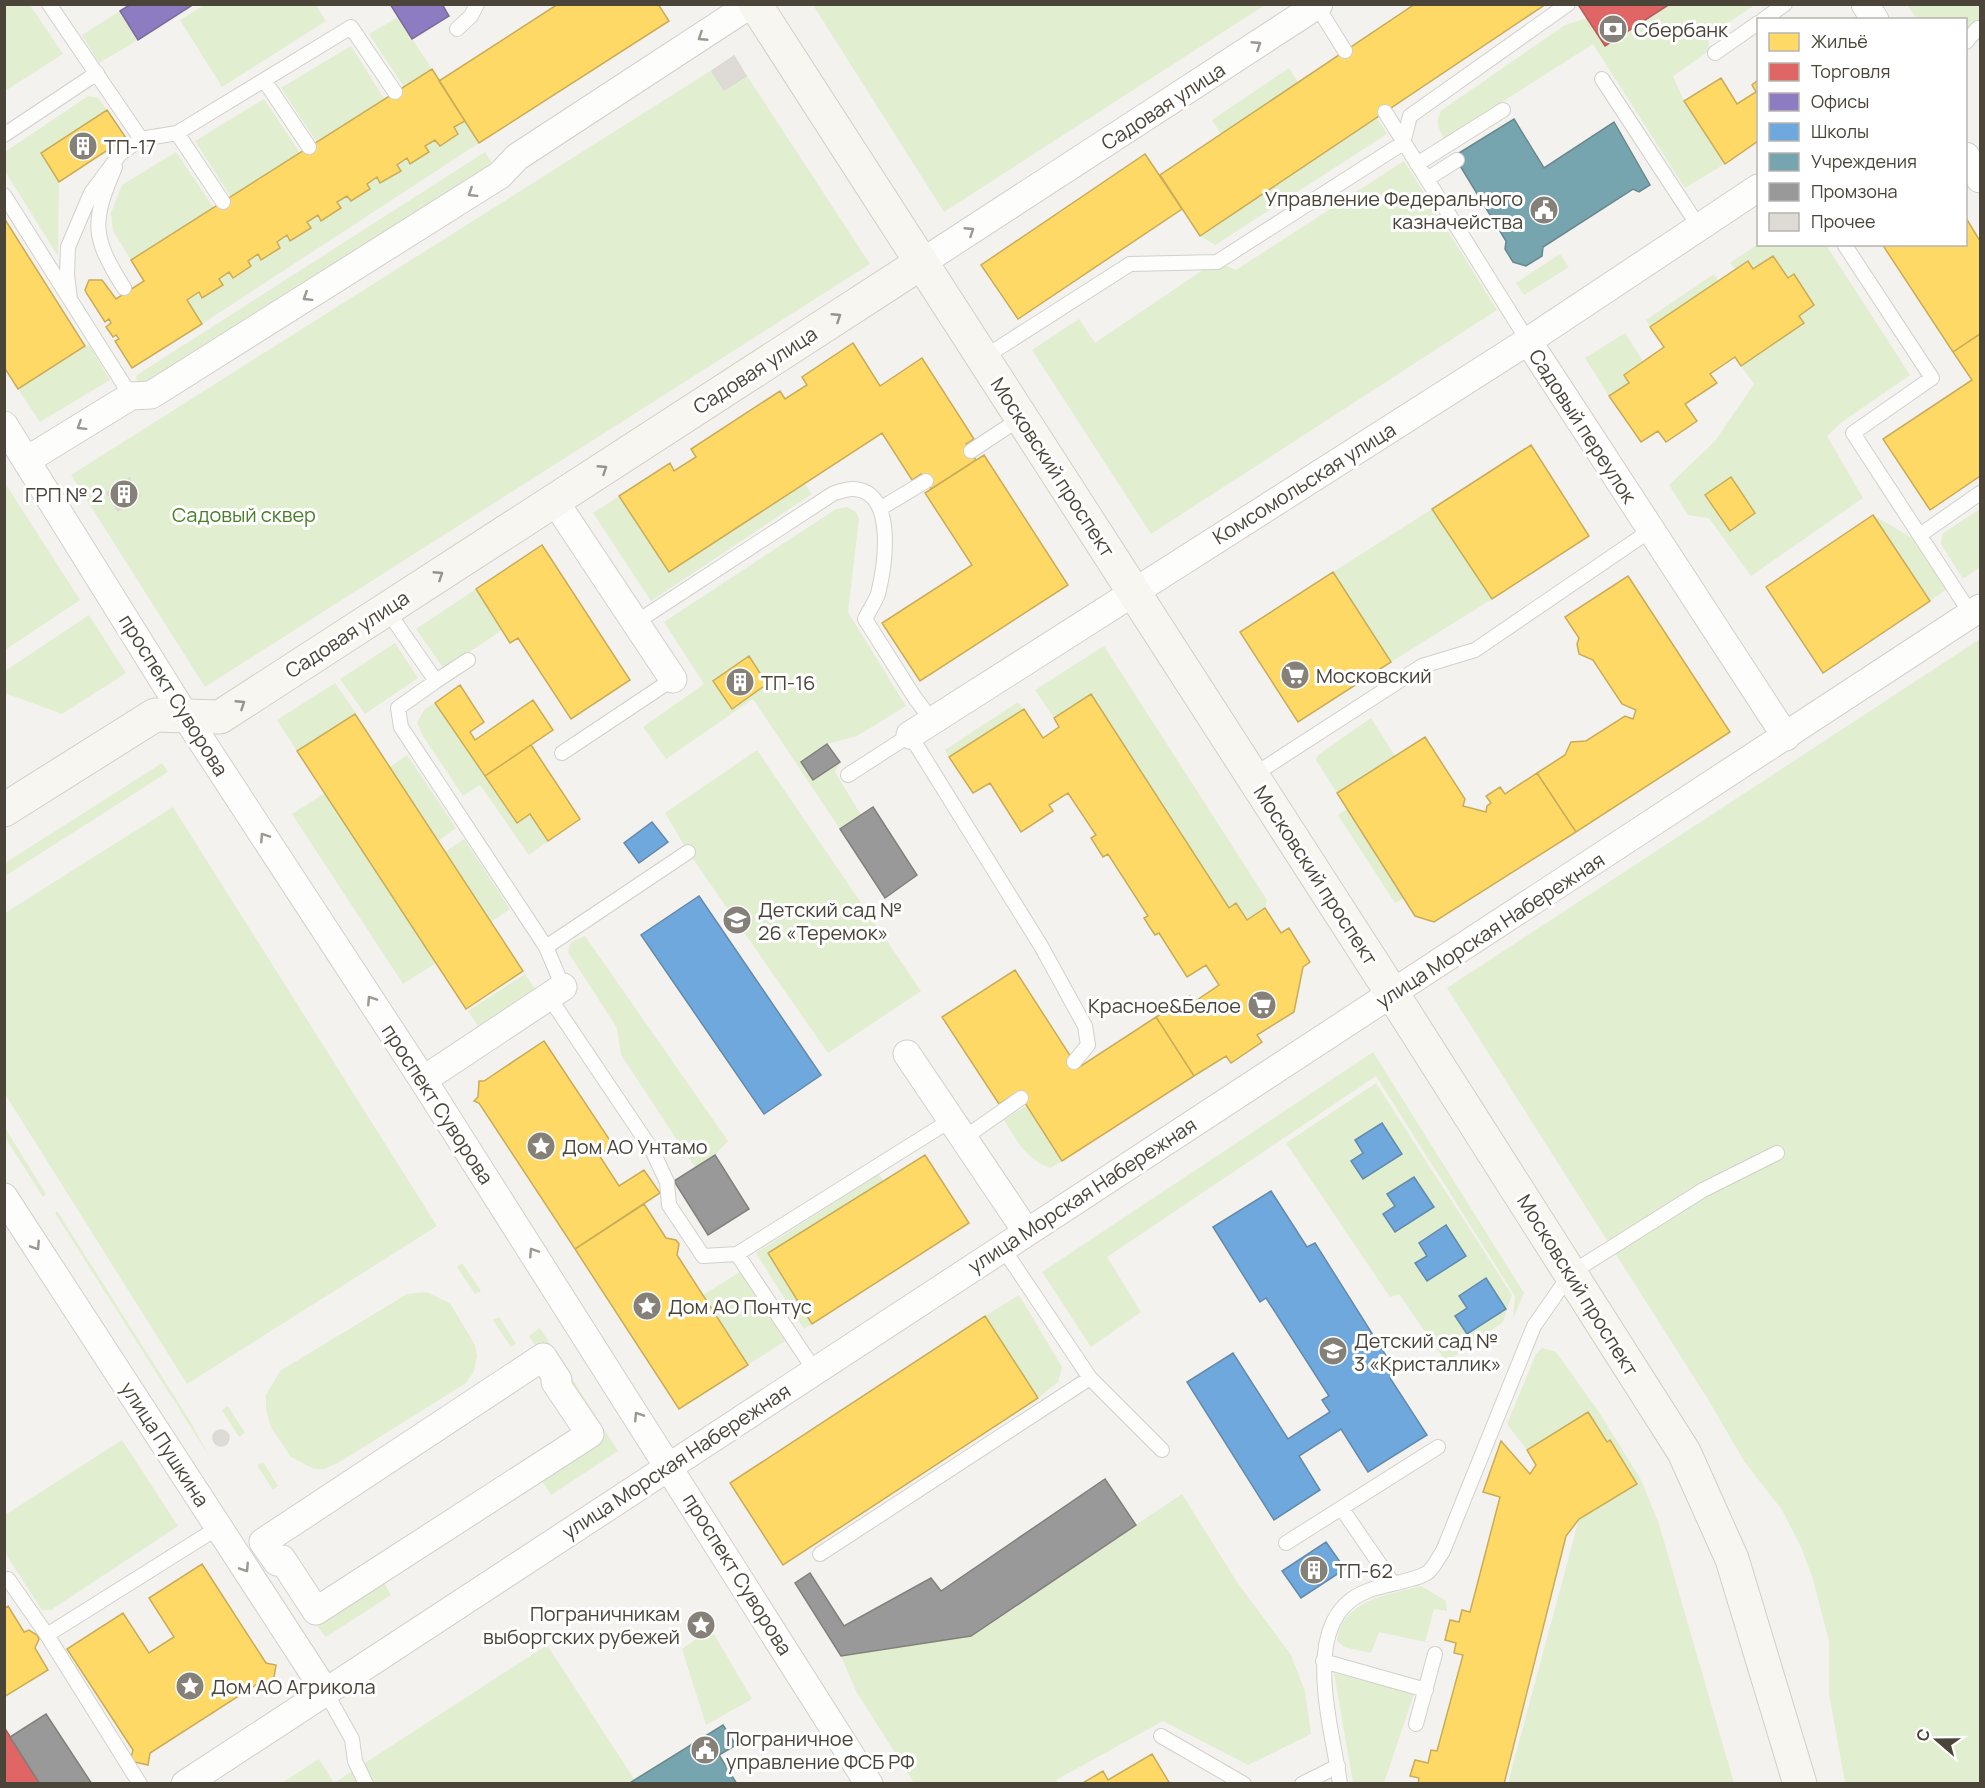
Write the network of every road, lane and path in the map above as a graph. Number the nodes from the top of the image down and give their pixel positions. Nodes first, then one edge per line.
1 (49, 4) edge
2 (477, 4) edge
3 (753, 4) edge
4 (1568, 4) edge
5 (1785, 4) edge
6 (1865, 4) edge
7 (1318, 5) edge
8 (1766, 18) edge
9 (1874, 18) edge
10 (1757, 23) edge
11 (1978, 28) dead end
12 (457, 29) dead end
13 (1967, 40) edge
14 (1345, 51) dead end
15 (1715, 52) dead end
16 (97, 73) junction
17 (1602, 79) dead end
18 (264, 80) junction
19 (395, 93) dead end
20 (1503, 110) dead end
21 (1385, 112) dead end
22 (177, 133) junction
23 (4, 135) edge
24 (141, 140) junction
25 (1403, 143) junction
26 (309, 147) dead end
27 (120, 154) junction
28 (1967, 159) edge
29 (1457, 160) dead end
30 (1417, 164) junction
31 (1427, 179) junction
32 (1980, 179) edge
33 (1757, 190) edge
34 (4, 195) edge
35 (223, 202) dead end
36 (1699, 227) junction
37 (1845, 246) edge
38 (921, 262) junction
39 (124, 288) dead end
40 (70, 299) junction
41 (1527, 341) junction
42 (983, 358) junction
43 (130, 396) junction
44 (1021, 418) junction
45 (4, 425) edge
46 (971, 451) dead end
47 (27, 460) junction
48 (926, 481) dead end
49 (1980, 494) edge
50 (554, 500) junction
51 (881, 508) junction
52 (1652, 531) junction
53 (1920, 535) junction
54 (1133, 592) junction
55 (386, 609) junction
56 (1976, 611) edge
57 (635, 623) junction
58 (468, 660) dead end
59 (673, 679) joint
60 (436, 681) junction
61 (186, 717) junction
62 (932, 720) junction
63 (910, 735) junction
64 (1786, 737) junction
65 (562, 753) dead end
66 (848, 776) dead end
67 (1252, 776) junction
68 (4, 810) edge
69 (688, 852) dead end
70 (546, 947) junction
71 (556, 992) junction
72 (1392, 993) junction
73 (907, 1054) dead end
74 (1074, 1062) dead end
75 (423, 1080) junction
76 (1021, 1098) dead end
77 (957, 1129) junction
78 (1777, 1153) dead end
79 (4, 1197) edge
80 (1026, 1231) junction
81 (1002, 1247) junction
82 (737, 1254) junction
83 (1571, 1273) junction
84 (815, 1371) junction
85 (1090, 1378) junction
86 (1438, 1447) dead end
87 (1162, 1450) dead end
88 (669, 1466) junction
89 (1342, 1509) junction
90 (219, 1527) junction
91 (263, 1542) joint
92 (1286, 1543) dead end
93 (820, 1554) dead end
94 (4, 1581) edge
95 (1392, 1582) junction
96 (47, 1635) junction
97 (1435, 1654) dead end
98 (1323, 1661) junction
99 (1426, 1690) junction
100 (325, 1691) junction
101 (1416, 1724) dead end
102 (1161, 1736) dead end
103 (1338, 1766) junction
104 (140, 1784) edge
105 (185, 1784) edge
106 (366, 1784) edge
107 (869, 1784) edge
108 (1244, 1784) edge
109 (1302, 1784) edge
110 (1340, 1784) edge
111 (1800, 1784) edge

1 - 16 lane
2 - 12 lane
3 - 38 street, Московский проспект
3 -> 43 street
4 - 25 lane
5 - 8 lane
6 - 9 street
7 - 14 lane
38 -> 7 street, Садовая улица
10 - 15 lane
11 - 13 lane
16 - 23 lane
16 - 24 lane
17 - 36 lane
18 - 19 lane
18 - 22 lane
18 - 26 lane
20 - 30 lane
21 - 25 lane, Садовый переулок
22 - 24 lane
22 - 35 lane
24 - 27 lane
25 - 30 lane, Садовый переулок
25 - 42 lane
27 - 39 lane
27 - 40 lane
28 - 32 street
29 - 31 lane
30 - 31 lane, Садовый переулок
31 - 41 lane, Садовый переулок
33 - 36 street, Комсомольская улица
34 - 40 lane
36 - 41 street, Комсомольская улица
37 - 53 lane
38 - 42 street, Московский проспект
50 -> 38 street, Садовая улица
40 - 43 lane
41 - 52 street, Садовый переулок
41 - 54 street, Комсомольская улица
42 - 44 street, Московский проспект
43 -> 47 street
44 - 46 lane
44 - 54 street, Московский проспект
45 - 47 street, проспект Суворова
47 - 61 street, проспект Суворова
48 - 51 lane
49 - 53 lane
55 -> 50 street, Садовая улица
50 - 57 street
51 - 57 lane
51 - 62 lane
52 - 64 street, Садовый переулок
52 - 67 lane
53 - 56 lane
54 - 62 street, Комсомольская улица
54 - 67 street, Московский проспект
55 - 60 lane
61 -> 55 street, Садовая улица
56 - 64 street, улица Морская Набережная
57 - 59 street
58 - 60 lane
59 - 65 lane
60 - 70 lane
61 - 68 street, Садовая улица
75 -> 61 street, проспект Суворова
62 - 63 street, Комсомольская улица
63 - 66 lane, Комсомольская улица
63 - 74 lane
64 - 72 street, улица Морская Набережная
67 - 72 street, Московский проспект
69 - 70 lane
70 - 71 lane
71 - 75 street
71 - 82 lane
72 - 80 street, улица Морская Набережная
72 - 83 street, Московский проспект
73 - 77 street
88 -> 75 street, проспект Суворова
76 - 77 lane
77 - 80 street
77 - 82 lane
78 - 83 lane
79 -> 90 street, улица Пушкина
80 - 81 street, улица Морская Набережная
81 - 84 street, улица Морская Набережная
81 - 85 lane
82 - 84 lane
83 - 95 lane
83 - 111 street, Московский проспект
84 - 88 street, улица Морская Набережная
85 - 87 lane
85 - 93 lane
86 - 89 lane
88 - 100 street, улица Морская Набережная
88 - 107 street, проспект Суворова
89 - 92 lane
89 - 95 lane
90 - 96 lane
90 -> 100 street, улица Пушкина
91 - 91 street
94 - 96 lane
95 - 98 lane
96 - 104 lane
97 - 99 lane
98 - 99 lane
98 - 103 lane
99 - 101 lane
100 - 105 street, улица Морская Набережная
100 - 106 lane
102 - 108 lane
103 - 109 lane
103 - 110 lane

